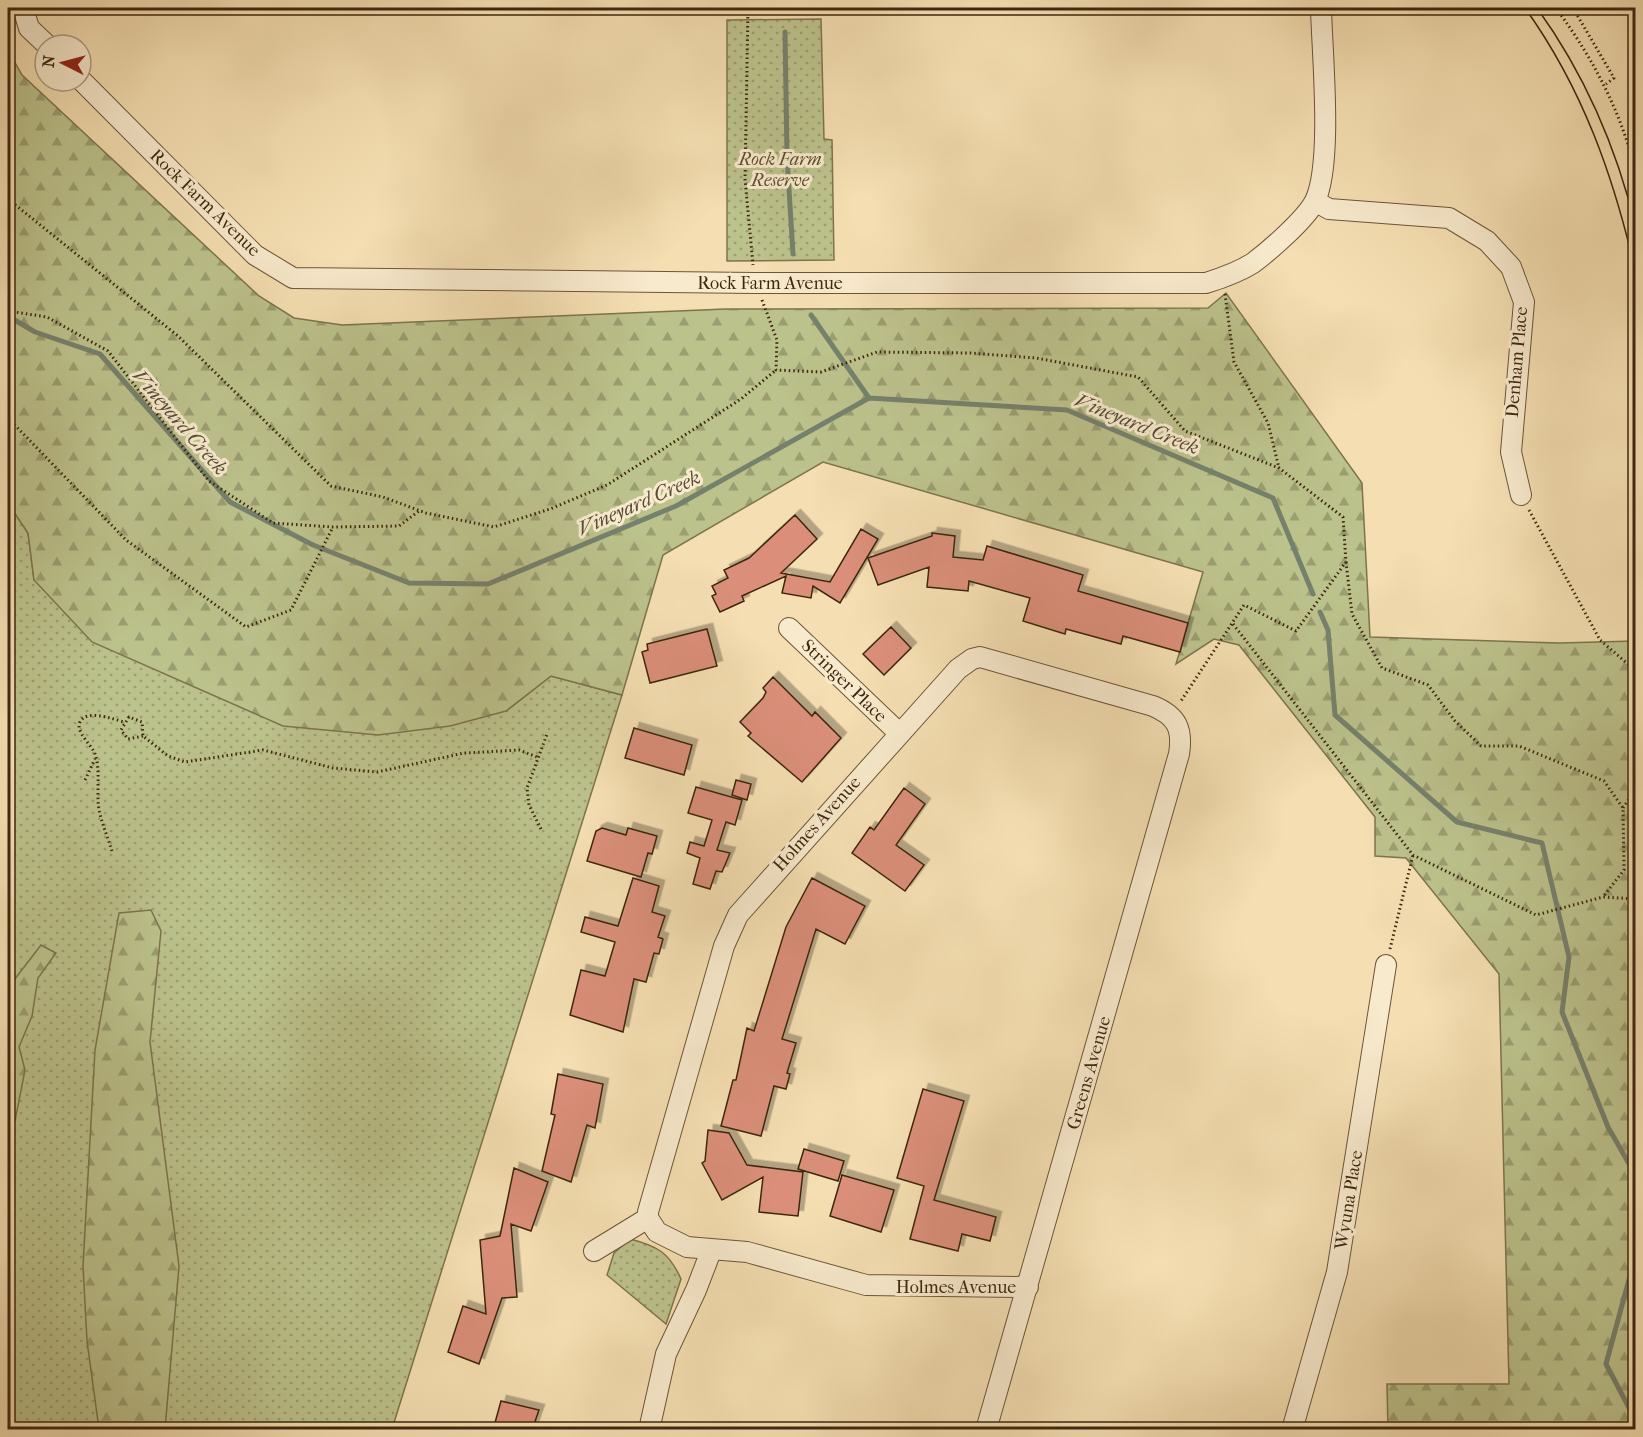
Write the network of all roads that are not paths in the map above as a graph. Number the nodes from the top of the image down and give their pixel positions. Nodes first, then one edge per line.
1 (22, 8) edge
2 (1321, 8) edge
3 (35, 33) edge
4 (93, 92) edge
5 (1315, 201) junction
6 (1521, 495) road end
7 (789, 628) dead end
8 (1177, 709) joint
9 (899, 733) junction
10 (1386, 965) road end
11 (648, 1218) junction
12 (594, 1251) dead end
13 (711, 1251) junction
14 (1028, 1287) junction
15 (649, 1430) edge
16 (986, 1430) edge
17 (1292, 1430) edge

1 - 3 street
2 - 5 street
4 - 5 street, Rock Farm Avenue
5 - 6 street, Denham Place
7 - 9 street, Stringer Place
8 - 9 street, Holmes Avenue
8 - 14 street, Greens Avenue
9 - 11 street, Holmes Avenue
10 - 17 street, Wyuna Place
11 - 12 street
11 - 13 street, Holmes Avenue
13 - 14 street, Holmes Avenue
13 - 15 street
14 - 16 street, Greens Avenue

